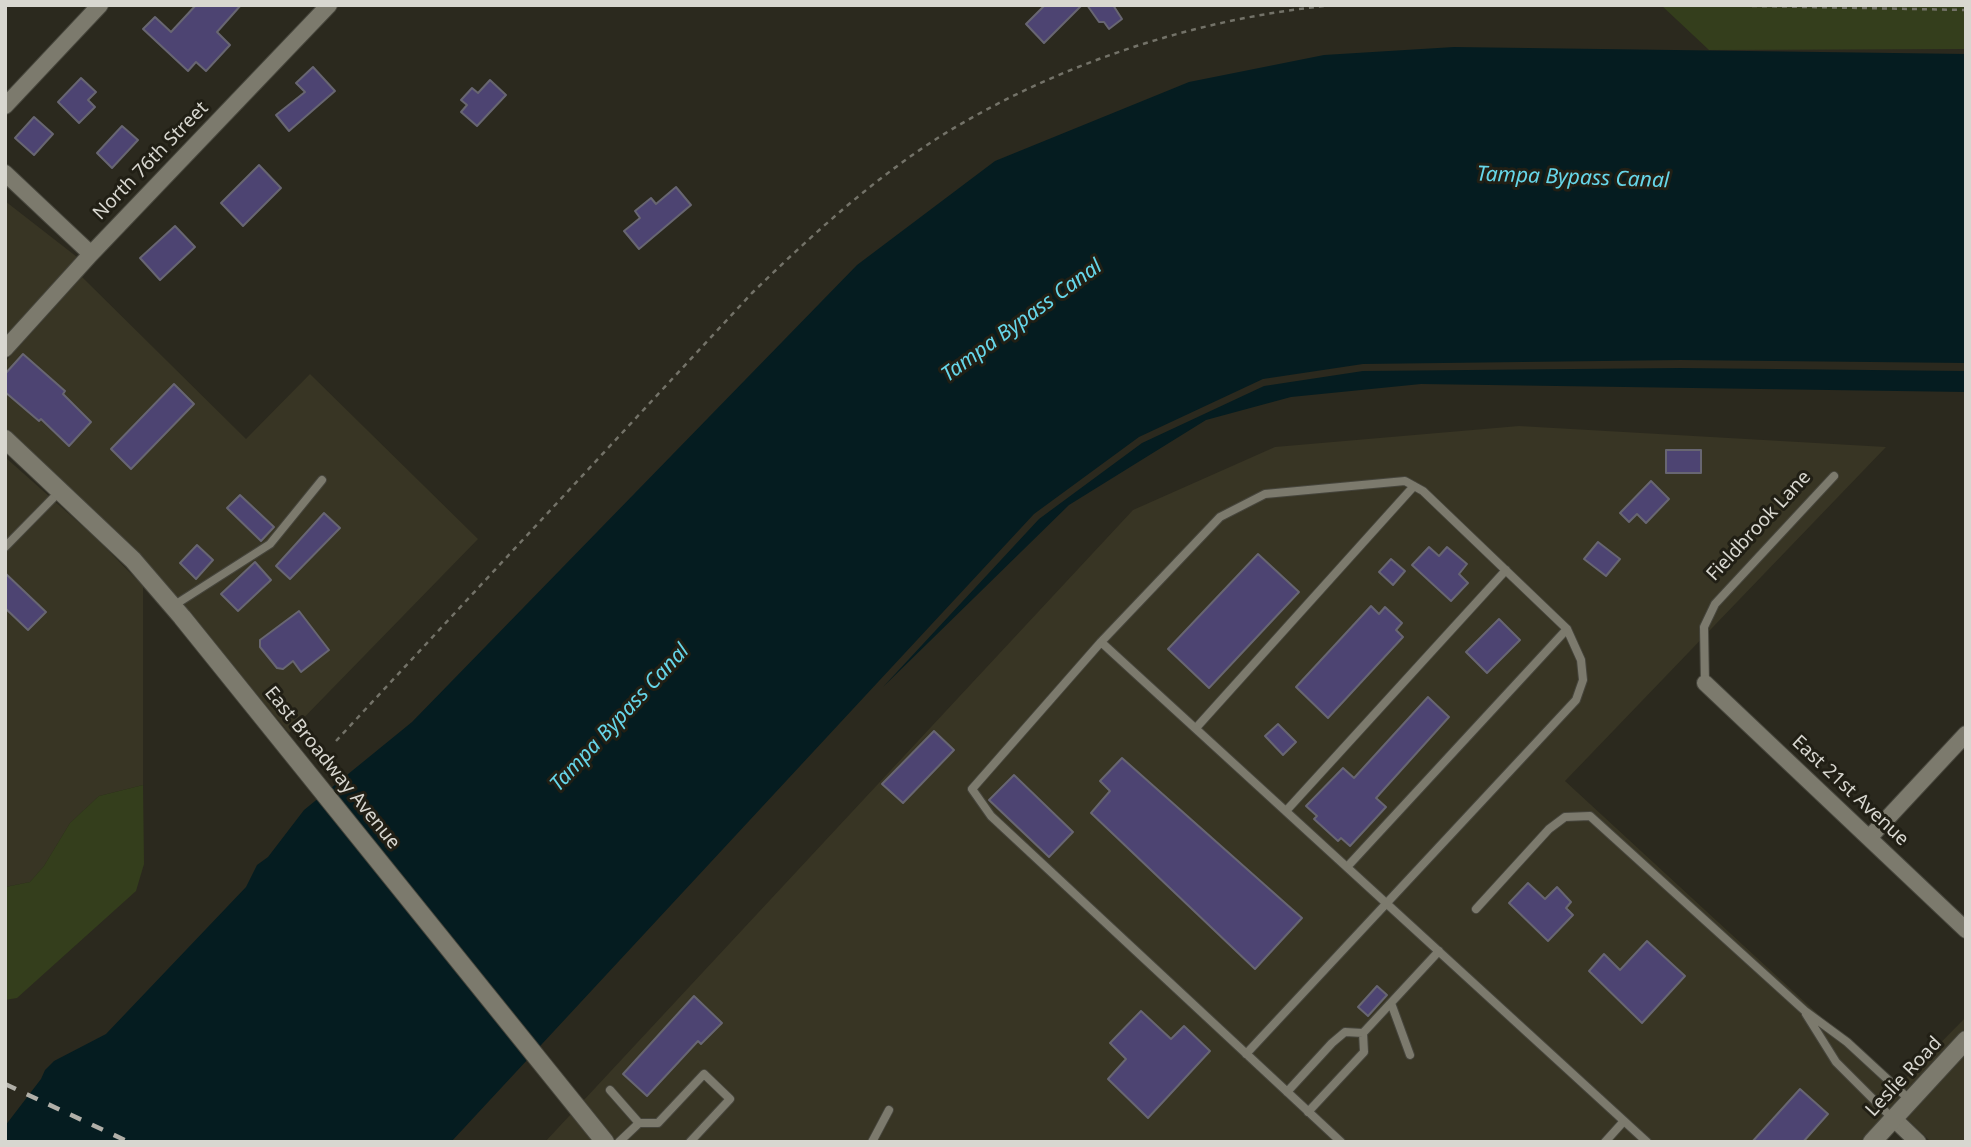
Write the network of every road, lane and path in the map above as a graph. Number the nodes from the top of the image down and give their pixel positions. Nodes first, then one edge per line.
1 (100, 5) edge
2 (329, 5) edge
3 (1335, 5) edge
4 (1702, 5) edge
5 (1966, 10) edge
6 (5, 106) edge
7 (5, 173) edge
8 (91, 254) junction
9 (5, 349) edge
10 (5, 439) edge
11 (1834, 476) dead end
12 (322, 480) dead end
13 (1413, 486) junction
14 (60, 491) junction
15 (5, 547) edge
16 (1506, 570) junction
17 (173, 606) junction
18 (1567, 629) junction
19 (1101, 642) junction
20 (1705, 683) joint
21 (1196, 728) junction
22 (1966, 734) edge
23 (336, 741) dead end
24 (1286, 811) junction
25 (1869, 838) junction
26 (1347, 867) junction
27 (1387, 903) junction
28 (1476, 909) dead end
29 (1966, 930) edge
30 (1439, 951) junction
31 (1391, 1003) junction
32 (1805, 1011) junction
33 (1363, 1033) junction
34 (1966, 1040) edge
35 (1246, 1054) junction
36 (1410, 1055) dead end
37 (610, 1090) dead end
38 (1287, 1092) junction
39 (1911, 1101) junction
40 (889, 1110) dead end
41 (1308, 1112) junction
42 (1894, 1119) junction
43 (1625, 1121) junction
44 (639, 1123) junction
45 (605, 1142) edge
46 (620, 1142) edge
47 (690, 1142) edge
48 (873, 1142) edge
49 (1341, 1142) edge
50 (1605, 1142) edge
51 (1647, 1142) edge
52 (1872, 1142) edge
53 (1918, 1142) edge

1 - 6 street
2 - 8 street, North 76th Street
3 - 23 path
4 - 5 path
7 - 8 street
8 - 9 street, North 76th Street
10 - 14 main road, East Broadway Avenue
11 - 20 lane, Fieldbrook Lane
12 - 17 lane
13 - 16 lane
13 - 19 lane
13 - 21 lane
14 - 15 lane
14 - 17 main road, East Broadway Avenue
16 - 18 lane
16 - 24 lane
17 - 45 main road, East Broadway Avenue
18 - 26 lane
18 - 27 lane
19 - 21 lane
19 - 35 lane
20 - 25 street, East 21st Avenue
21 - 24 lane
22 - 25 street
24 - 26 lane
25 - 29 street, East 21st Avenue
26 - 27 lane
27 - 30 lane
27 - 35 lane
28 - 32 lane
30 - 31 lane
30 - 43 lane
31 - 33 lane
31 - 36 lane
32 - 39 lane
32 - 42 lane
33 - 38 lane
33 - 41 lane
34 - 39 main road, Leslie Road
35 - 38 lane
37 - 44 lane
38 - 41 lane
39 - 42 main road, Leslie Road
40 - 48 lane
41 - 49 lane
42 - 52 main road, Leslie Road
42 - 53 street
43 - 50 lane
43 - 51 lane
44 - 46 lane
44 - 47 lane

